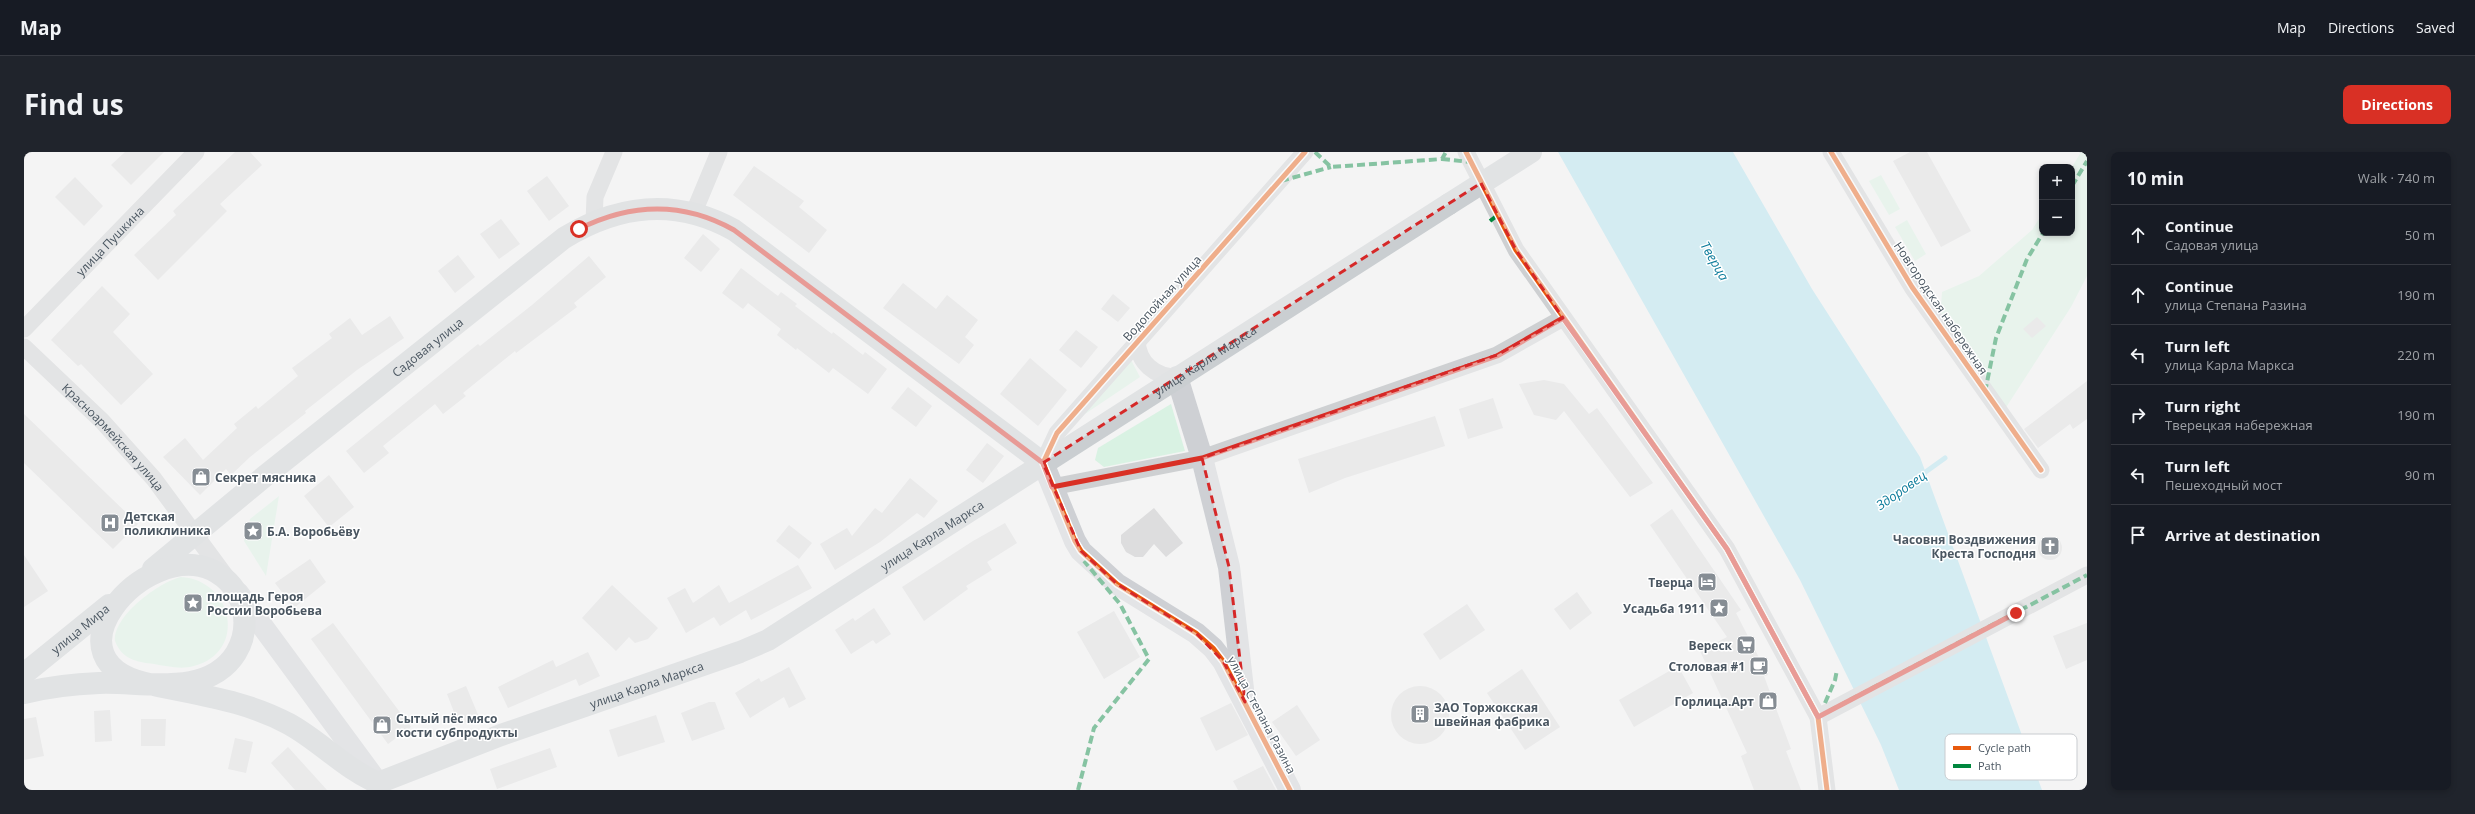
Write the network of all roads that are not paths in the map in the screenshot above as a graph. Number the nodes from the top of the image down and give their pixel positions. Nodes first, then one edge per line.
1 (196, 152) edge
2 (614, 152) edge
3 (718, 152) edge
4 (1305, 152) edge
5 (1466, 152) edge
6 (1530, 152) edge
7 (1831, 152) edge
8 (694, 212) junction
9 (594, 222) junction
10 (1563, 318) junction
11 (24, 329) edge
12 (1137, 340) junction
13 (24, 347) edge
14 (1177, 377) junction
15 (1202, 458) junction
16 (1043, 463) junction
17 (2041, 470) dead end
18 (1052, 487) junction
19 (196, 534) junction
20 (2087, 575) edge
21 (135, 584) junction
22 (236, 591) junction
23 (24, 674) edge
24 (154, 685) junction
25 (24, 693) edge
26 (1245, 702) junction
27 (1824, 714) junction
28 (380, 787) edge
29 (1290, 790) edge
30 (1827, 790) edge

1 - 11 street, улица Пушкина
2 - 9 street
3 - 8 street
4 - 12 street, Водопойная улица
5 - 10 street
6 - 14 main road, улица Карла Маркса, bridge
7 - 17 street, Новгородская набережная
8 - 9 main road, Садовая улица
8 - 16 main road
9 - 19 main road, Садовая улица
10 - 15 street
10 - 27 street
12 - 14 street
12 - 16 street, Водопойная улица
13 - 19 street, Красноармейская улица
14 - 15 street, улица Степана Разина
14 - 16 main road, улица Карла Маркса
15 - 18 street
15 - 26 street, улица Степана Разина
16 - 18 street, улица Степана Разина
16 - 28 main road, улица Карла Маркса
18 - 26 street, улица Степана Разина
19 - 21 main road, Садовая улица
19 - 22 street, Красноармейская улица
20 - 27 street
21 - 22 main road
21 - 23 main road, улица Мира
21 - 24 main road
22 - 24 main road
22 - 28 street
24 - 25 main road
24 - 28 main road
26 - 29 street, улица Степана Разина
27 - 30 street

